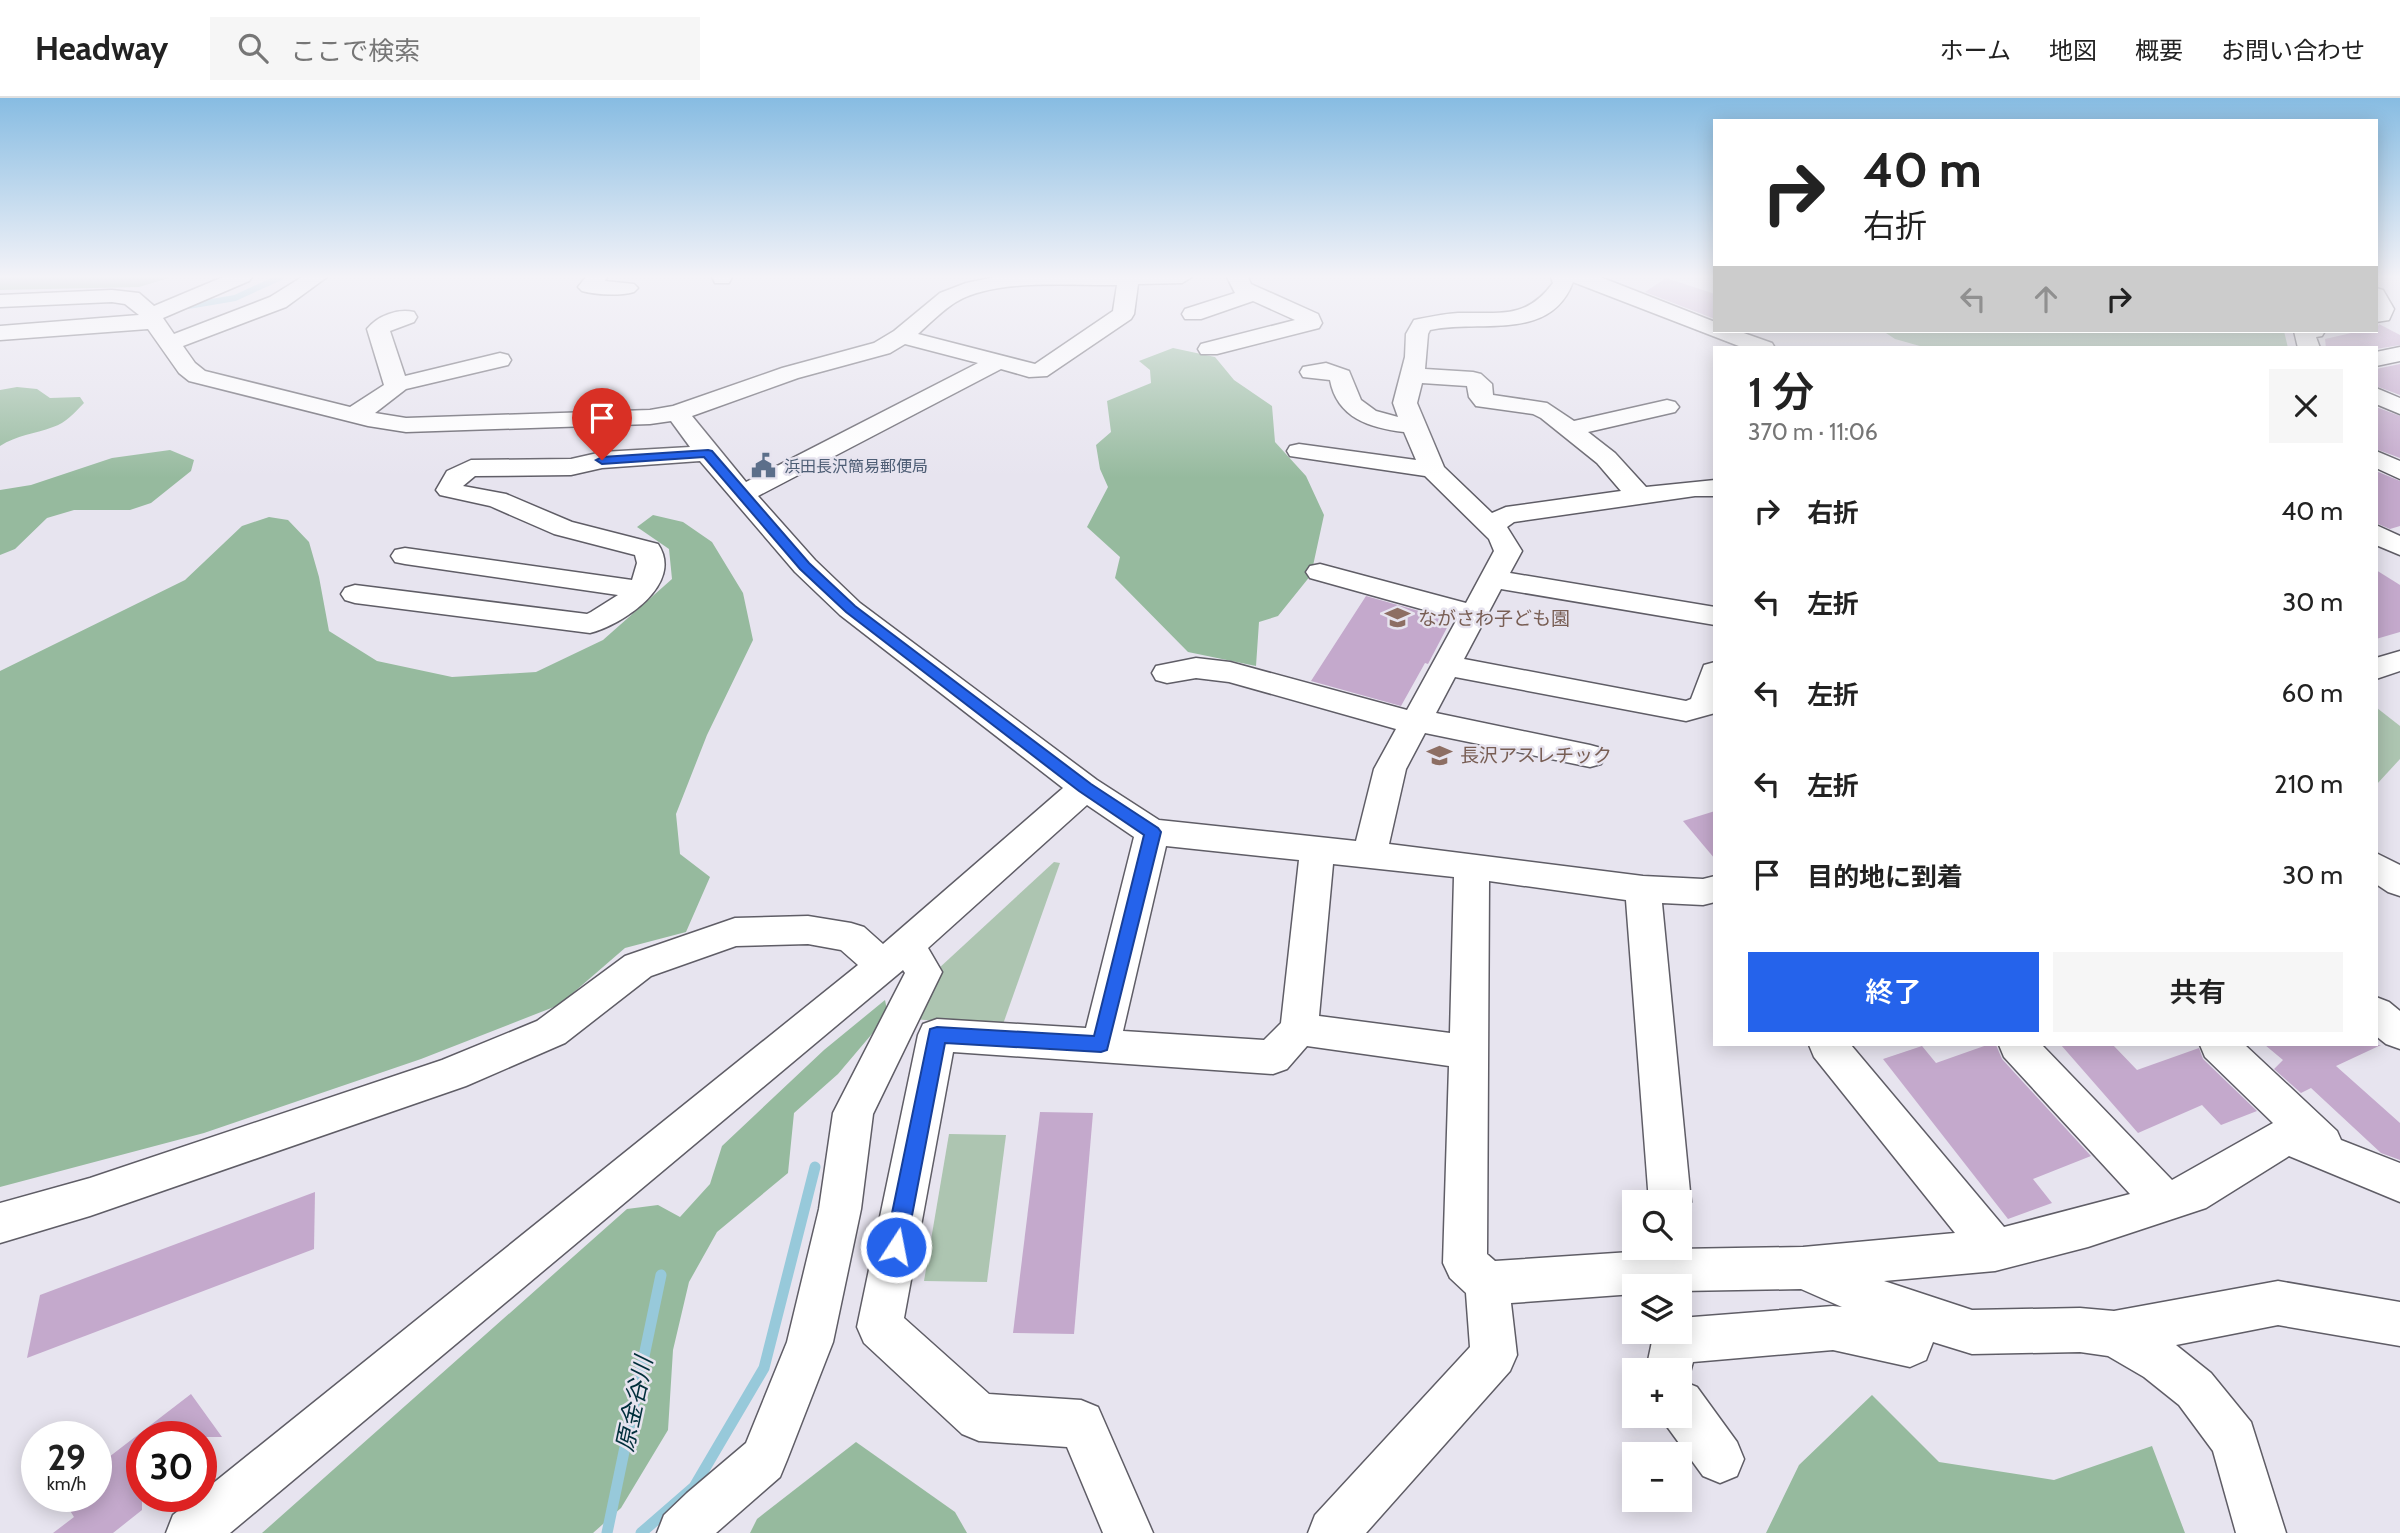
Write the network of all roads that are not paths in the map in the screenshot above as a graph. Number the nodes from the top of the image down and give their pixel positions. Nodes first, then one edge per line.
1 (172, 344) edge
2 (383, 344) edge
3 (889, 344) edge
4 (931, 344) edge
5 (1079, 344) edge
6 (1229, 344) edge
7 (1416, 344) edge
8 (1209, 349) dead end
9 (2400, 354) edge
10 (2378, 359) edge
11 (500, 360) dead end
12 (998, 362) junction
13 (1311, 372) dead end
14 (1412, 375) junction
15 (396, 385) junction
16 (2378, 396) edge
17 (1333, 399) dead end
18 (1667, 407) dead end
19 (2400, 407) edge
20 (677, 413) junction
21 (355, 415) junction
22 (1386, 423) junction
23 (1414, 426) junction
24 (1570, 429) junction
25 (1299, 451) dead end
26 (708, 453) junction
27 (2378, 459) edge
28 (1433, 470) junction
29 (2400, 471) edge
30 (1713, 488) edge
31 (743, 494) junction
32 (1639, 495) junction
33 (1489, 526) junction
34 (2378, 534) edge
35 (2400, 547) edge
36 (405, 556) dead end
37 (1320, 572) dead end
38 (1493, 579) junction
39 (639, 590) junction
40 (355, 594) dead end
41 (1472, 614) junction
42 (1713, 616) edge
43 (2400, 661) edge
44 (1447, 665) junction
45 (2378, 668) edge
46 (1167, 673) dead end
47 (1713, 678) edge
48 (1416, 720) junction
49 (1590, 756) dead end
50 (1085, 788) junction
51 (1153, 832) junction
52 (1317, 850) junction
53 (1369, 856) junction
54 (1472, 866) junction
55 (2378, 867) edge
56 (2400, 883) edge
57 (1643, 889) junction
58 (1711, 895) edge
59 (895, 955) junction
60 (2378, 1015) edge
61 (1298, 1029) junction
62 (2400, 1033) edge
63 (1101, 1044) junction
64 (1829, 1046) edge
65 (2019, 1046) edge
66 (2220, 1046) edge
67 (1469, 1052) junction
68 (2337, 1157) junction
69 (2400, 1183) edge
70 (1669, 1190) edge
71 (2165, 1202) junction
72 (0, 1223) edge
73 (1995, 1250) junction
74 (1667, 1260) edge
75 (1689, 1260) edge
76 (1803, 1268) junction
77 (1487, 1283) junction
78 (1911, 1313) junction
79 (2400, 1324) edge
80 (2114, 1334) junction
81 (1671, 1358) edge
82 (1692, 1420) edge
83 (1720, 1459) dead end
84 (191, 1533) edge
85 (682, 1533) edge
86 (1128, 1533) edge
87 (1333, 1533) edge
88 (2261, 1533) edge

1 - 21 street
2 - 15 street
3 - 20 street
4 - 12 street
5 - 12 street
6 - 8 street
7 - 14 street
9 - 10 street
11 - 15 street
12 - 31 street
13 - 22 street
14 - 23 street
14 - 24 street
15 - 21 street
16 - 19 street
17 - 22 street
18 - 24 street
20 - 21 street
20 - 26 street
22 - 23 street
23 - 28 street
24 - 32 street
25 - 28 street
26 - 31 street
26 - 39 street
27 - 29 street
28 - 33 street
30 - 32 street
31 - 50 street
32 - 33 street
33 - 38 street
34 - 35 street
36 - 39 street
37 - 41 street
38 - 41 street
38 - 42 street
39 - 40 street
41 - 44 street
43 - 45 street
44 - 47 street
44 - 48 street
46 - 48 street
48 - 49 street
48 - 53 street
50 - 51 street
50 - 59 street
51 - 52 street
51 - 63 street
52 - 53 street
52 - 61 street
53 - 54 street
54 - 57 street
54 - 67 street
55 - 56 street
57 - 58 street
57 - 70 street
59 - 72 street
59 - 84 street
59 - 85 street
60 - 62 street
61 - 63 street
61 - 67 street
63 - 86 street
64 - 73 street
65 - 71 street
66 - 68 street
67 - 77 street
68 - 69 street
68 - 71 street
71 - 73 street
73 - 76 street
74 - 77 street
75 - 76 street
76 - 78 street
77 - 87 street
78 - 80 street
78 - 81 street
79 - 80 street
80 - 88 street
82 - 83 street

